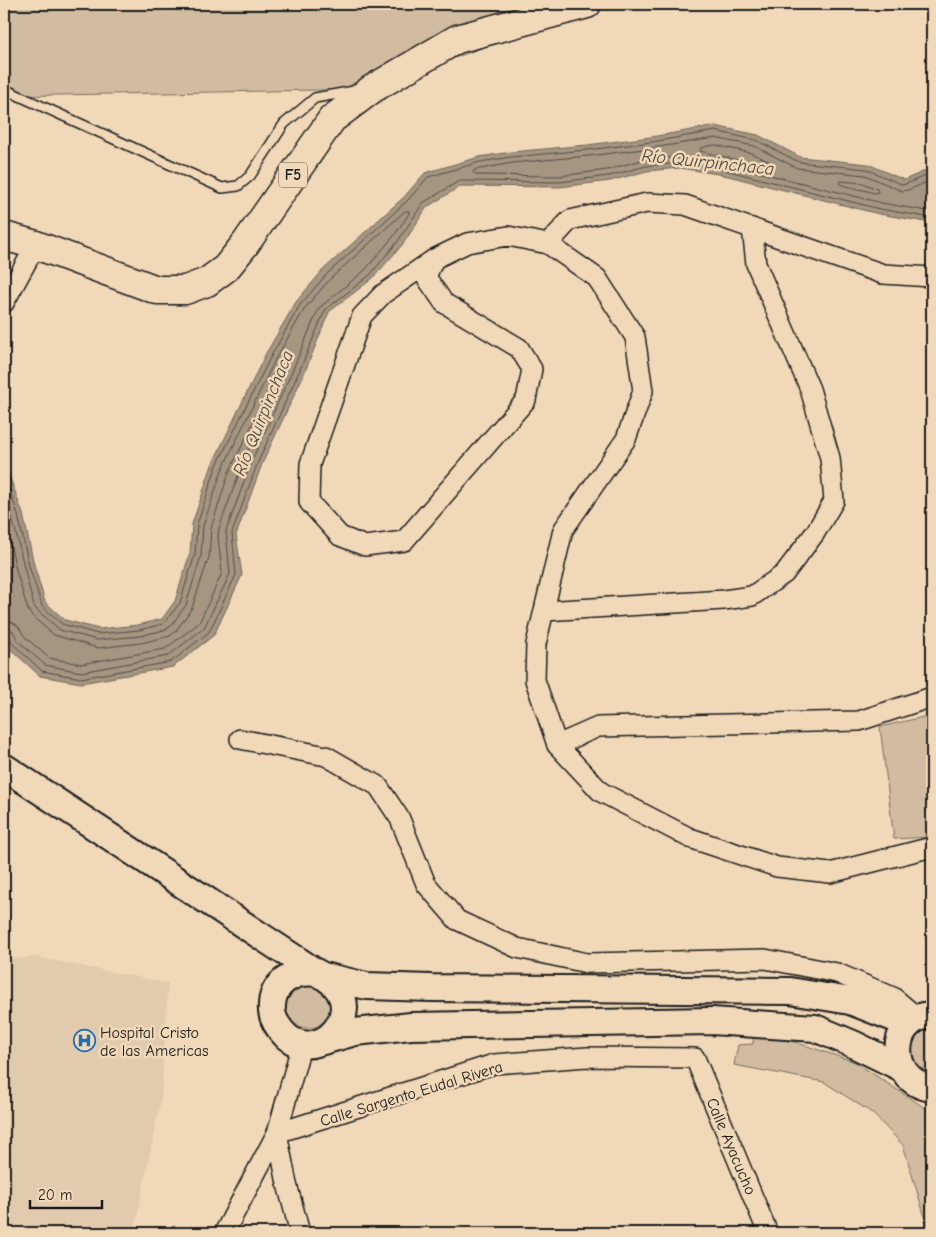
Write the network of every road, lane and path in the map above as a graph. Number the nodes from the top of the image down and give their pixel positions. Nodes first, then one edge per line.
1 (587, 4) edge
2 (372, 88) junction
3 (4, 89) edge
4 (752, 228) junction
5 (4, 236) edge
6 (548, 244) junction
7 (36, 246) junction
8 (434, 259) junction
9 (932, 277) edge
10 (4, 303) edge
11 (544, 611) junction
12 (932, 697) edge
13 (240, 739) dead end
14 (557, 745) junction
15 (4, 767) edge
16 (932, 847) edge
17 (323, 975) junction
18 (920, 1019) edge
19 (312, 1042) junction
20 (696, 1058) joint
21 (921, 1085) edge
22 (277, 1133) junction
23 (224, 1233) edge
24 (300, 1233) edge
25 (768, 1233) edge

1 - 2 highway, F5
2 - 3 lane
2 - 7 highway, F5
4 - 6 street
4 - 9 street
4 - 11 street
5 - 7 highway, F5
6 - 8 street
6 - 11 street
7 - 10 street
8 - 8 street
11 - 14 street
12 - 14 street
13 - 18 street
14 - 16 street
15 - 17 street
17 - 18 street
17 - 19 street
17 - 19 street
18 - 21 street
19 - 21 street
19 - 22 street
20 - 22 street, Calle Sargento Eudal Rivera
20 - 25 street, Calle Ayacucho
22 - 23 street
22 - 24 street

